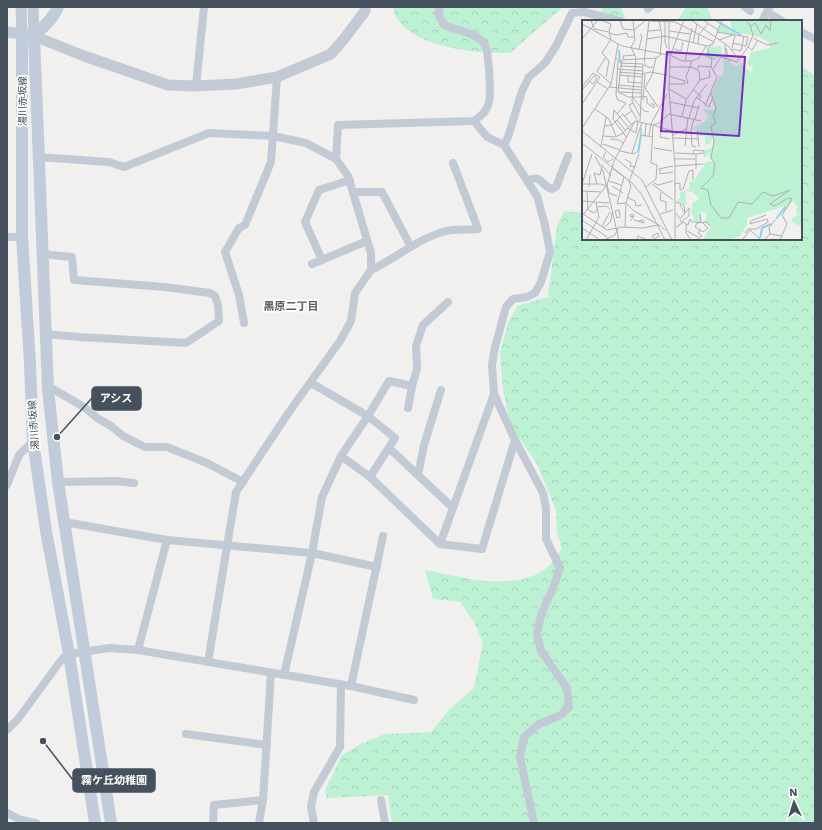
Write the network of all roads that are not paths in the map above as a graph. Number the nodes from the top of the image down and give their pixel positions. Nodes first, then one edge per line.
1 (21, 7) edge
2 (33, 7) edge
3 (58, 7) edge
4 (204, 7) edge
5 (366, 7) edge
6 (440, 7) edge
7 (768, 9) edge
8 (616, 20) edge
9 (762, 20) edge
10 (781, 20) edge
11 (7, 32) edge
12 (802, 32) edge
13 (28, 35) junction
14 (815, 39) edge
15 (277, 77) junction
16 (196, 86) junction
17 (474, 121) junction
18 (273, 136) junction
19 (504, 145) junction
20 (568, 156) dead end
21 (38, 157) junction
22 (336, 159) junction
23 (453, 163) dead end
24 (350, 180) junction
25 (527, 181) junction
26 (353, 192) junction
27 (7, 237) edge
28 (22, 237) junction
29 (367, 241) junction
30 (411, 247) junction
31 (42, 254) junction
32 (322, 260) junction
33 (312, 264) dead end
34 (371, 270) junction
35 (448, 302) dead end
36 (244, 323) dead end
37 (45, 334) junction
38 (311, 383) junction
39 (412, 386) junction
40 (48, 388) junction
41 (441, 390) dead end
42 (494, 394) junction
43 (408, 408) dead end
44 (368, 416) junction
45 (515, 440) junction
46 (33, 441) junction
47 (389, 448) junction
48 (340, 456) junction
49 (418, 475) junction
50 (370, 477) junction
51 (58, 482) junction
52 (242, 482) junction
53 (134, 483) dead end
54 (7, 485) edge
55 (453, 508) junction
56 (64, 522) junction
57 (382, 536) dead end
58 (167, 540) junction
59 (228, 544) junction
60 (440, 544) junction
61 (312, 553) junction
62 (377, 567) junction
63 (138, 650) junction
64 (83, 652) junction
65 (69, 654) junction
66 (208, 662) junction
67 (271, 673) junction
68 (284, 675) junction
69 (341, 685) junction
70 (350, 686) junction
71 (414, 700) dead end
72 (7, 730) edge
73 (186, 734) dead end
74 (267, 745) junction
75 (263, 800) junction
76 (381, 800) dead end
77 (7, 813) edge
78 (36, 823) edge
79 (95, 823) edge
80 (111, 823) edge
81 (213, 823) edge
82 (259, 823) edge
83 (314, 823) edge
84 (386, 823) edge
85 (534, 823) edge

1 - 13 street
2 - 13 street
3 - 13 main road
4 - 16 street
5 - 15 street
6 - 17 street
7 - 9 street
7 - 10 street
8 - 19 street
11 - 13 street
12 - 14 street
13 - 16 street
13 - 21 main road, 湯川赤坂線
13 - 28 main road, 湯川赤坂線
15 - 16 street
15 - 18 street
17 - 19 street
17 - 22 street
18 - 21 street
18 - 22 street
18 - 36 street
19 - 25 street
20 - 25 street
21 - 31 main road, 湯川赤坂線
22 - 24 street
23 - 30 street
24 - 26 street
24 - 32 street
25 - 42 street
26 - 29 street
26 - 30 street
27 - 28 street
28 - 46 main road, 湯川赤坂線
29 - 32 street
29 - 34 street
30 - 34 street
31 - 37 main road, 湯川赤坂線
31 - 37 street
32 - 33 street
34 - 38 street
35 - 39 street
37 - 40 main road, 湯川赤坂線
38 - 44 street
38 - 52 street
39 - 43 street
39 - 44 street
40 - 51 main road, 湯川赤坂線
40 - 52 street
41 - 49 street
42 - 45 street
42 - 55 street
44 - 47 street
44 - 48 street
45 - 60 street
45 - 85 street
46 - 54 street
46 - 65 main road, 湯川赤坂線
47 - 49 street
47 - 50 street
48 - 50 street
48 - 61 street
49 - 55 street
50 - 60 street
51 - 53 street
51 - 56 main road, 湯川赤坂線
52 - 59 street
55 - 60 street
56 - 58 street
56 - 64 main road, 湯川赤坂線
57 - 62 street
58 - 59 street
58 - 63 street
59 - 61 street
59 - 66 street
61 - 62 street
61 - 68 street
62 - 70 street
63 - 64 street
63 - 66 street
64 - 65 street
64 - 80 main road, 湯川赤坂線
65 - 72 street
65 - 79 main road, 湯川赤坂線
66 - 67 street
67 - 68 street
67 - 74 street
68 - 69 street
69 - 70 street
69 - 83 street
70 - 71 street
73 - 74 street
74 - 75 street
75 - 81 street
75 - 82 street
76 - 84 street
77 - 78 street

